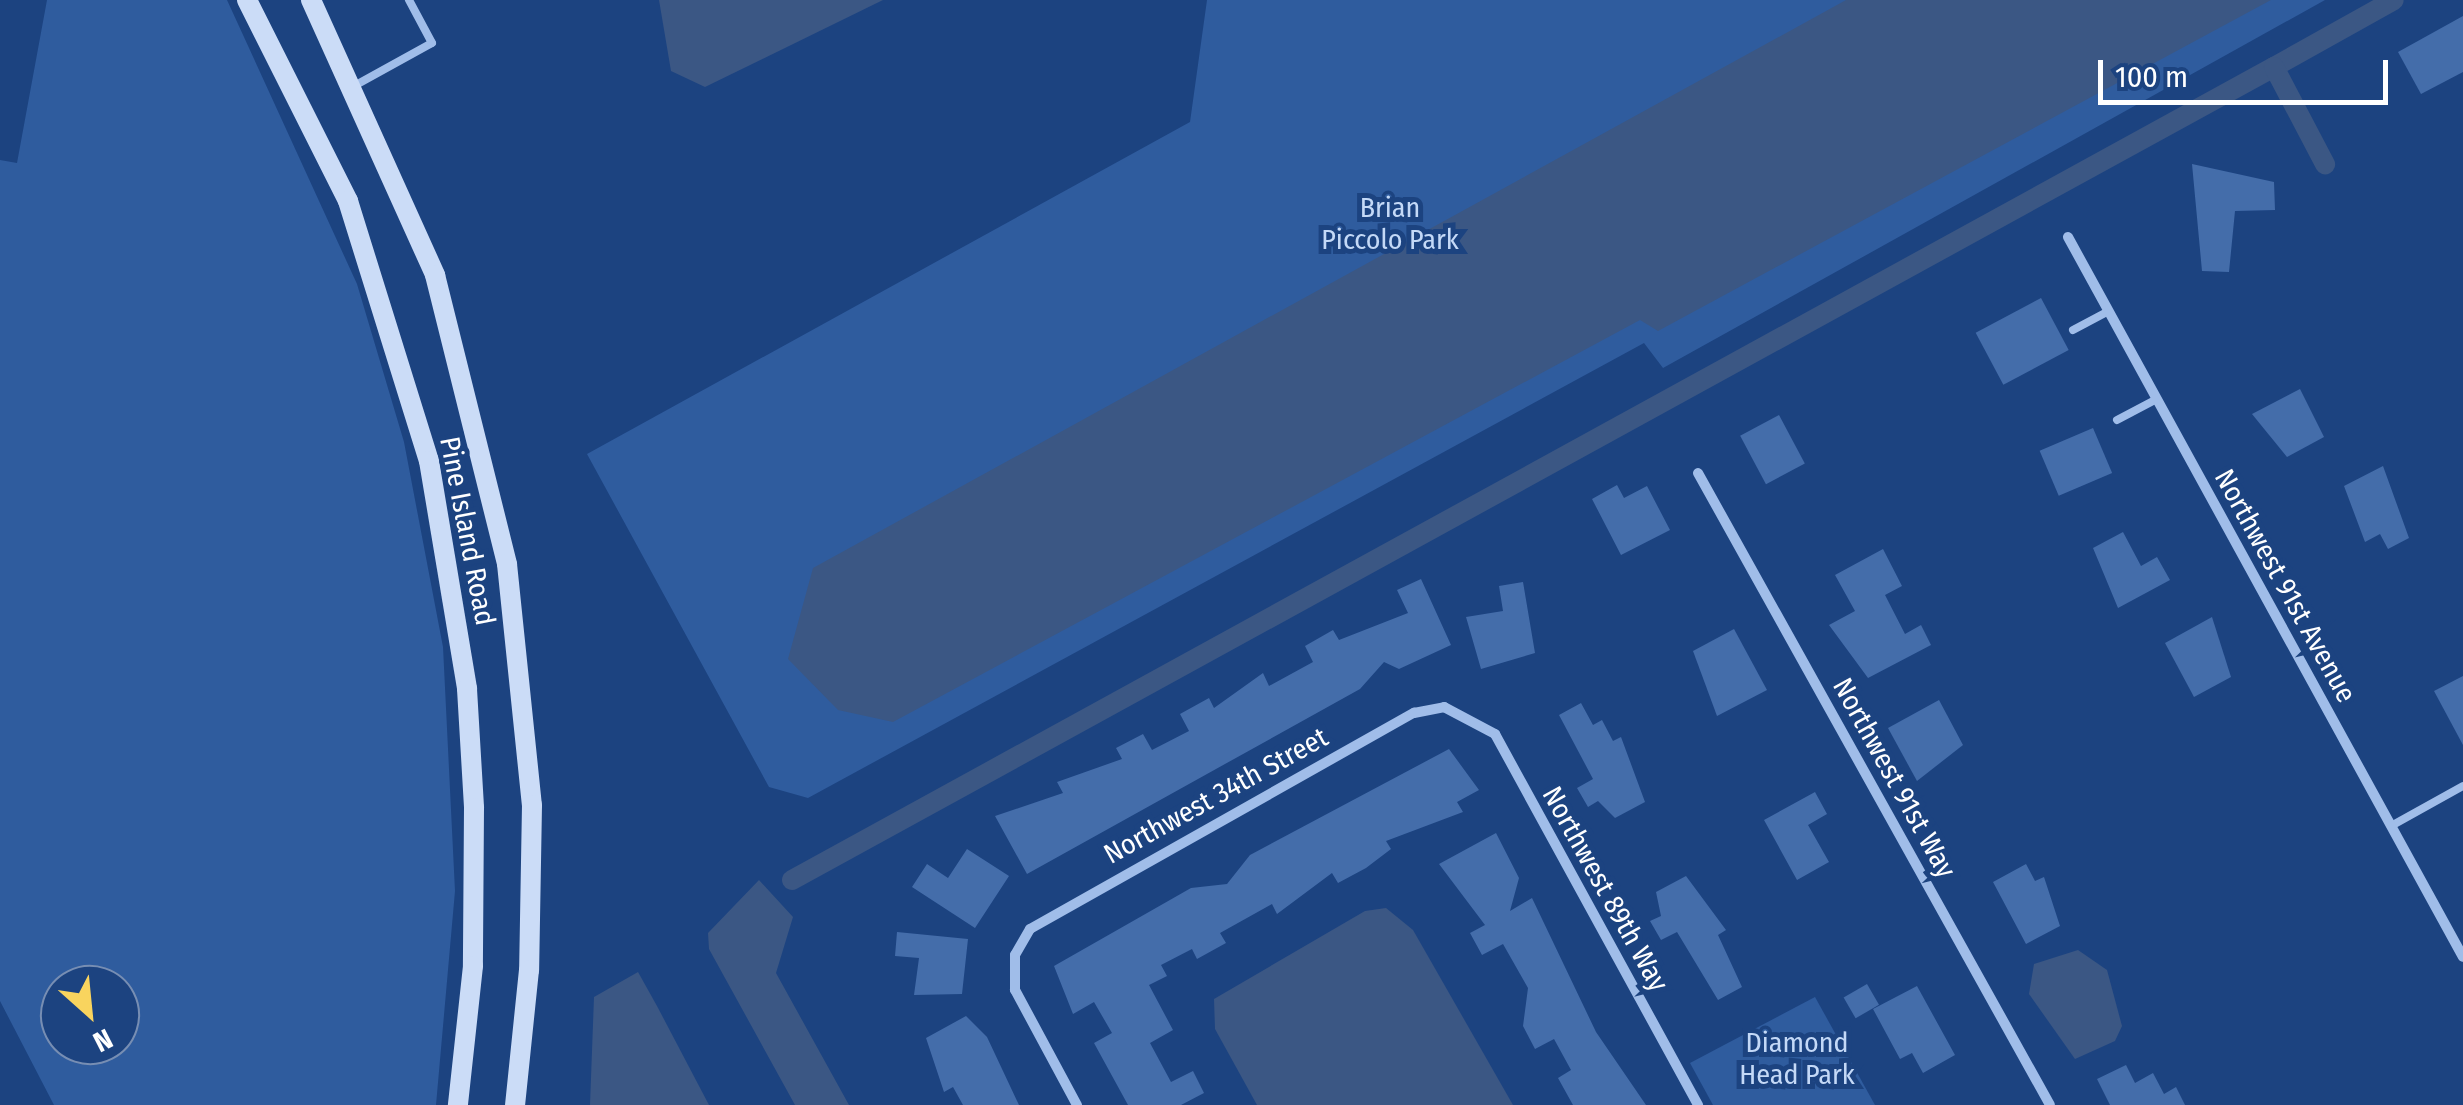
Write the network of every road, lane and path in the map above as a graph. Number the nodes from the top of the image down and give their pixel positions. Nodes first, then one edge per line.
1 (247, 0) edge
2 (311, 0) edge
3 (409, 0) edge
4 (354, 86) junction
5 (2068, 237) dead end
6 (2108, 311) junction
7 (2074, 330) dead end
8 (2157, 399) junction
9 (2117, 420) dead end
10 (1698, 473) dead end
11 (1458, 709) joint
12 (2463, 786) edge
13 (2391, 826) junction
14 (2463, 957) edge
15 (458, 1105) edge
16 (514, 1105) edge
17 (1076, 1105) edge
18 (1698, 1105) edge
19 (2050, 1105) edge

1 - 15 main road, Pine Island Road
2 - 4 main road, Pine Island Road
3 - 4 lane
4 - 16 main road, Pine Island Road
5 - 6 street, Northwest 91st Avenue
6 - 7 lane
6 - 8 street, Northwest 91st Avenue
8 - 9 lane
8 - 13 street, Northwest 91st Avenue
10 - 19 street, Northwest 91st Way
11 - 17 street, Northwest 34th Street
11 - 18 street, Northwest 89th Way
12 - 13 lane
13 - 14 street, Northwest 91st Avenue

